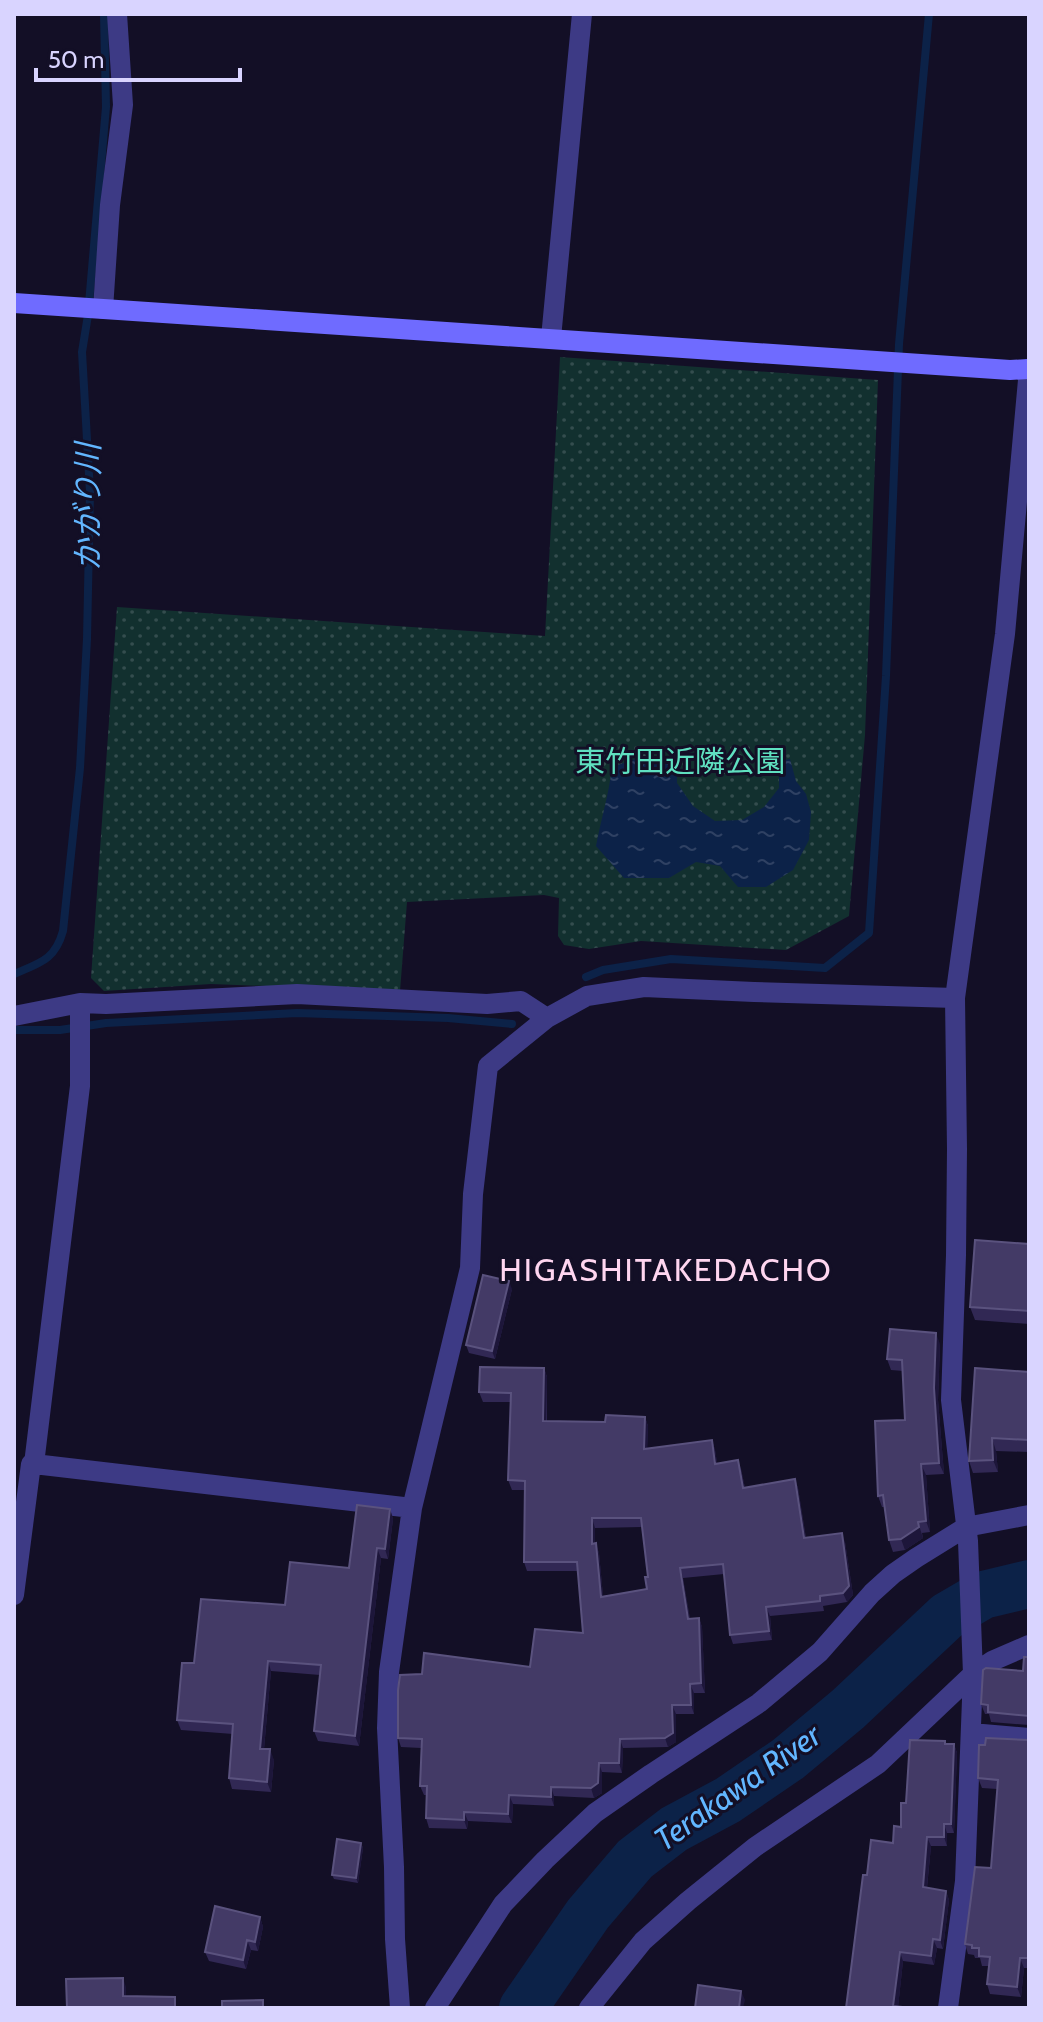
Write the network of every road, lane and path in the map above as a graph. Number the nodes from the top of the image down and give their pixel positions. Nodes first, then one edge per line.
1 (117, 14) edge
2 (582, 14) edge
3 (14, 303) edge
4 (103, 309) junction
5 (551, 338) junction
6 (1029, 369) edge
7 (955, 998) junction
8 (80, 1003) junction
9 (14, 1016) edge
10 (547, 1018) junction
11 (34, 1464) junction
12 (412, 1508) junction
13 (1029, 1515) edge
14 (967, 1534) junction
15 (14, 1595) edge
16 (1029, 1645) edge
17 (973, 1667) junction
18 (971, 1733) junction
19 (1029, 1738) edge
20 (400, 2008) edge
21 (435, 2008) edge
22 (589, 2008) edge
23 (948, 2008) edge

1 - 4 street
2 - 5 street
3 - 4 street
4 - 5 street
5 - 6 street
6 - 7 street
7 - 10 street
7 - 14 street
8 - 9 street
8 - 10 street
8 - 11 street
10 - 12 street
11 - 12 street
11 - 15 street
12 - 20 street
13 - 14 street
14 - 17 street
14 - 21 street
16 - 17 street
17 - 18 street
17 - 22 street
18 - 19 street
18 - 23 street

